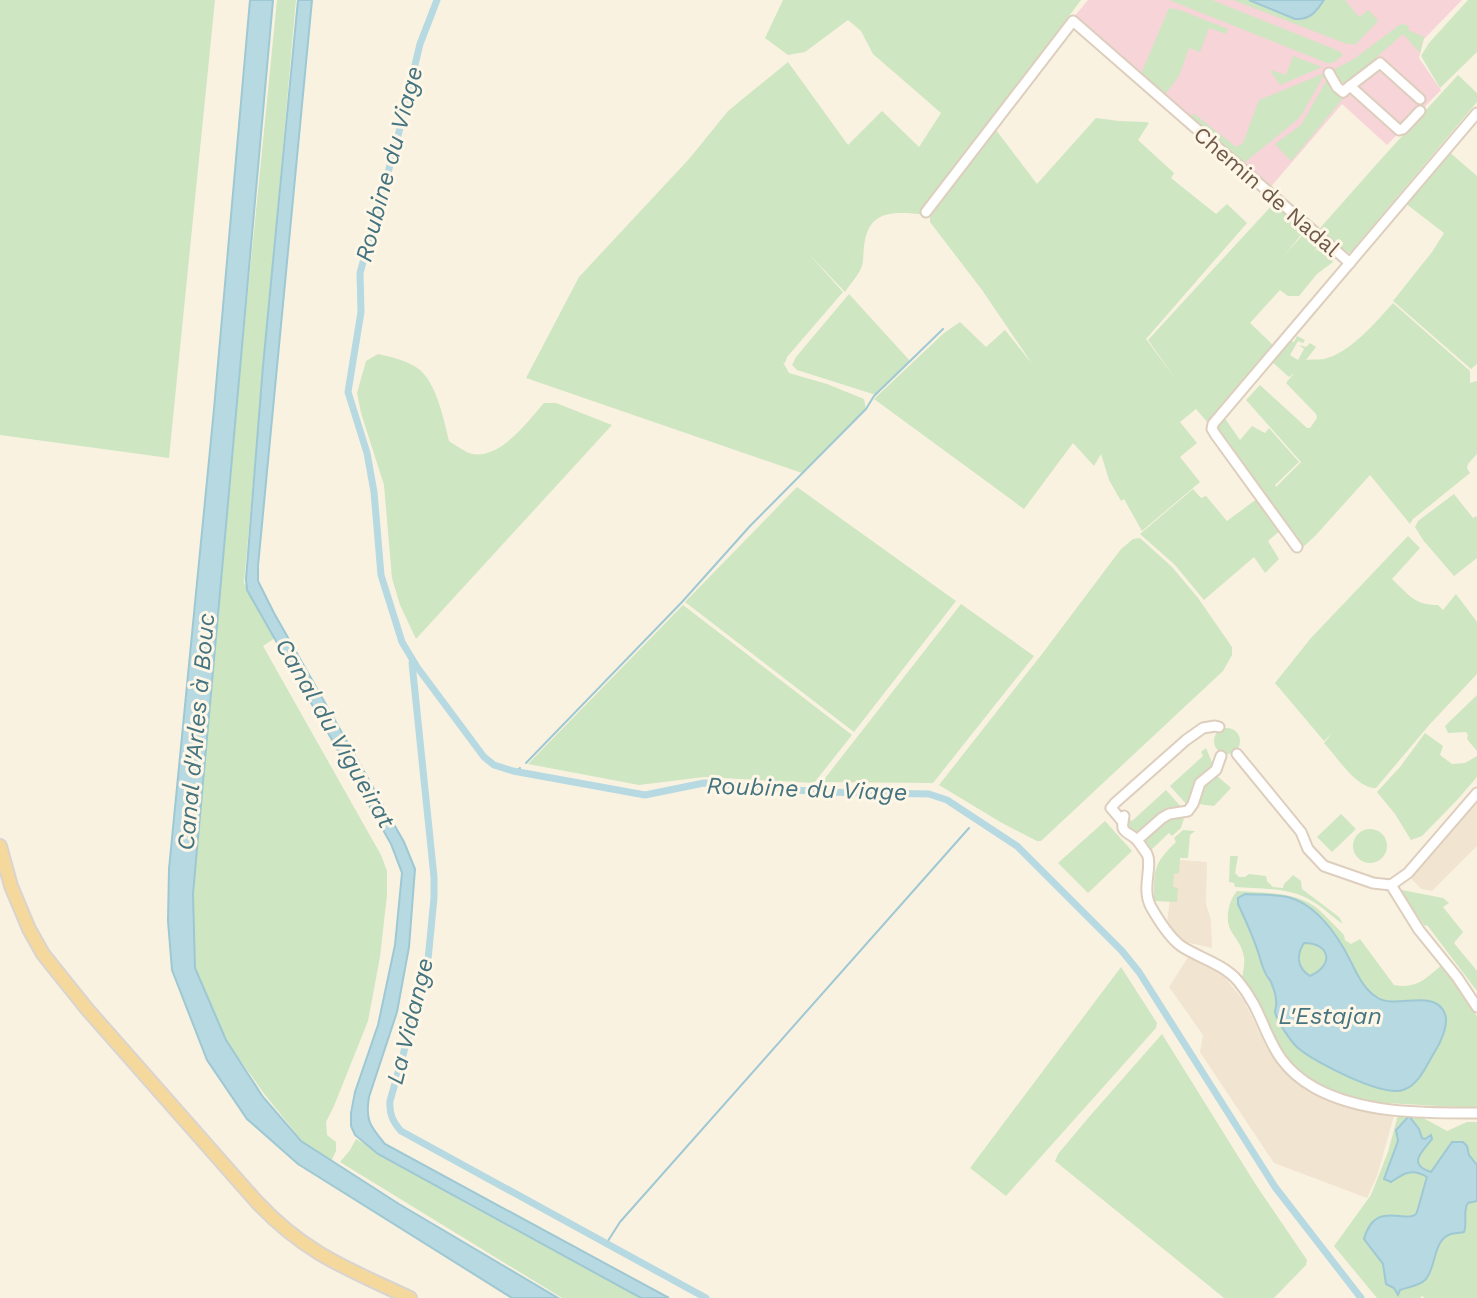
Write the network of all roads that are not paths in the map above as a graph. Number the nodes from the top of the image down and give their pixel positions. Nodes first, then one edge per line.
1 (1329, 73) dead end
2 (1350, 86) junction
3 (1420, 99) dead end
4 (1420, 111) dead end
5 (1477, 113) edge
6 (926, 212) dead end
7 (1350, 263) junction
8 (1297, 547) dead end
9 (1219, 727) dead end
10 (1237, 754) dead end
11 (1221, 756) dead end
12 (1477, 793) edge
13 (1137, 840) junction
14 (0, 846) edge
15 (1391, 885) junction
16 (1477, 1007) edge
17 (1477, 1113) edge
18 (410, 1298) edge

1 - 2 street
2 - 3 street
2 - 4 street
5 - 7 street, Chemin de Nadal
6 - 7 street, Chemin de Nadal
7 - 8 street
9 - 13 street
10 - 15 street
11 - 13 street
12 - 15 street
13 - 17 street
14 - 18 main road
15 - 16 street

